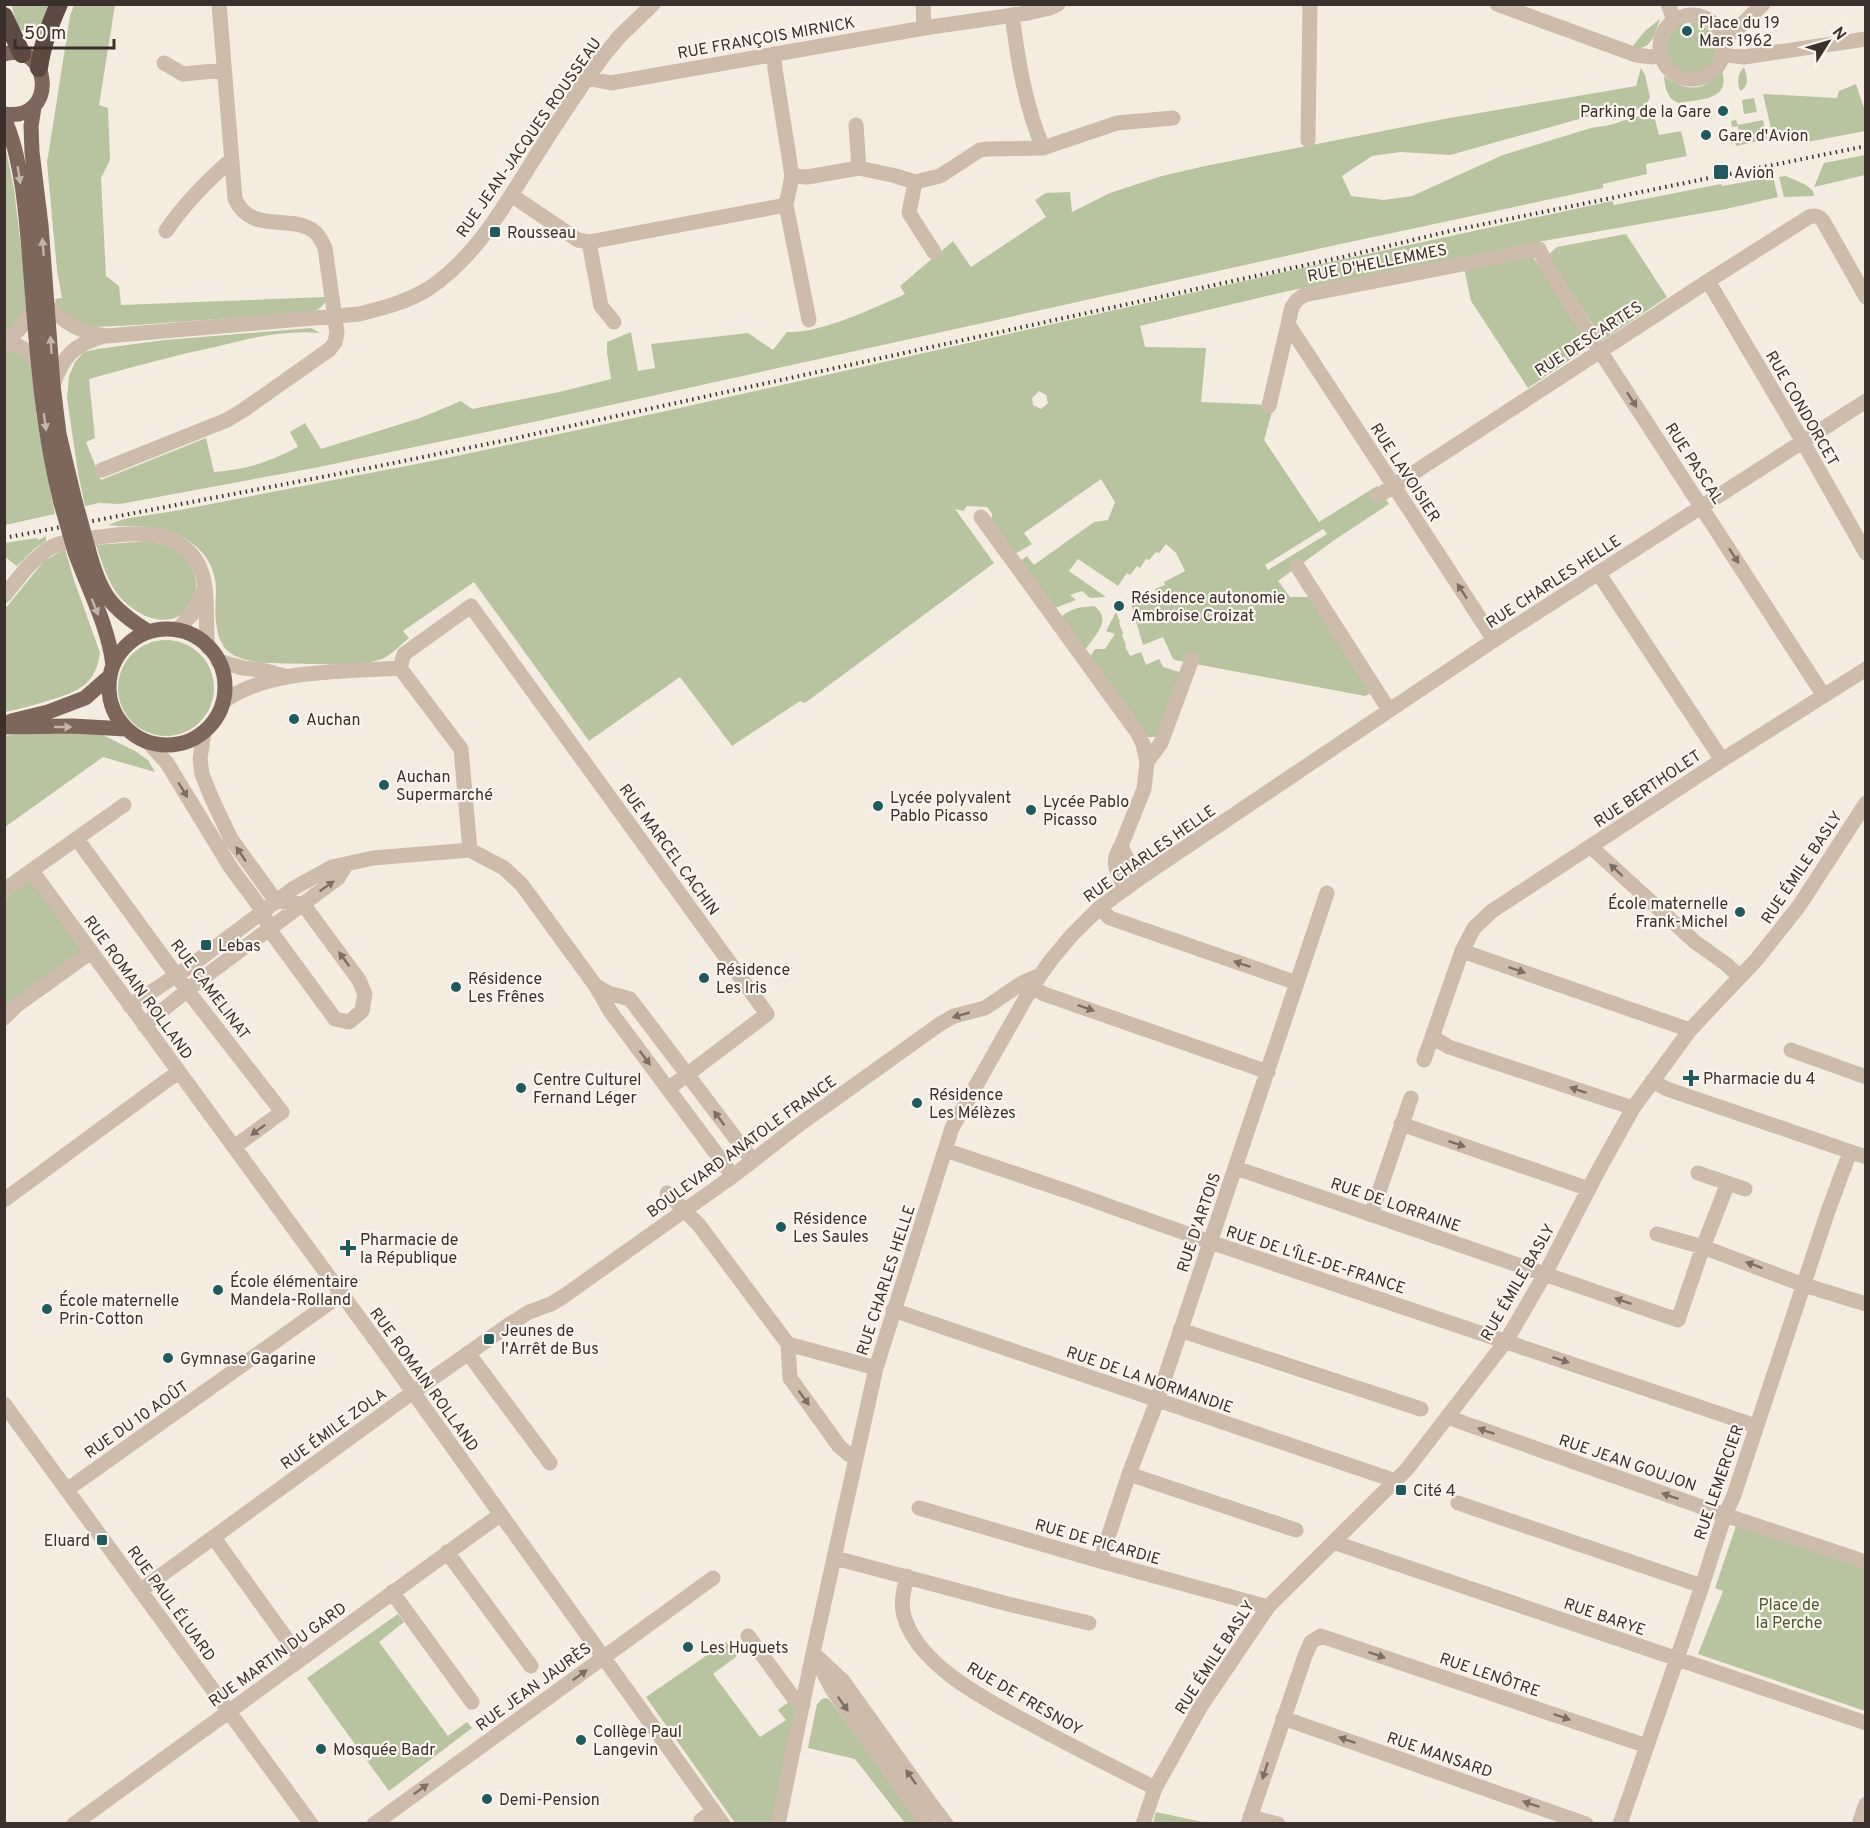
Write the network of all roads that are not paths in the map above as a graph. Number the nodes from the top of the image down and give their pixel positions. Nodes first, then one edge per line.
1 (59, 4) edge
2 (219, 4) edge
3 (653, 4) edge
4 (923, 4) edge
5 (1058, 4) edge
6 (1310, 4) edge
7 (1497, 4) edge
8 (1668, 4) edge
9 (1763, 4) edge
10 (1697, 10) edge
11 (1012, 15) junction
12 (4, 16) edge
13 (1674, 20) junction
14 (924, 28) junction
15 (1723, 38) junction
16 (1866, 39) edge
17 (1661, 53) junction
18 (13, 54) edge
19 (774, 54) junction
20 (1724, 54) junction
21 (164, 63) dead end
22 (39, 68) junction
23 (224, 70) junction
24 (587, 78) junction
25 (34, 107) junction
26 (4, 116) edge
27 (1173, 118) dead end
28 (856, 125) dead end
29 (1308, 140) dead end
30 (1043, 148) junction
31 (231, 160) junction
32 (859, 168) junction
33 (792, 176) junction
34 (915, 182) junction
35 (511, 195) junction
36 (786, 205) junction
37 (166, 231) dead end
38 (589, 242) junction
39 (1539, 249) joint
40 (934, 252) dead end
41 (1708, 281) junction
42 (1866, 297) edge
43 (41, 306) junction
44 (334, 316) junction
45 (809, 320) dead end
46 (614, 321) dead end
47 (1288, 324) junction
48 (107, 336) junction
49 (4, 342) edge
50 (1600, 351) junction
51 (37, 364) junction
52 (53, 385) junction
53 (1866, 401) edge
54 (1269, 406) dead end
55 (1803, 442) junction
56 (102, 470) dead end
57 (1394, 486) junction
58 (1378, 496) dead end
59 (68, 502) junction
60 (1701, 507) junction
61 (981, 517) dead end
62 (81, 550) junction
63 (1866, 553) edge
64 (1297, 566) dead end
65 (1599, 574) junction
66 (204, 588) junction
67 (4, 596) edge
68 (177, 630) junction
69 (149, 632) junction
70 (1494, 640) junction
71 (208, 648) junction
72 (1192, 659) dead end
73 (218, 661) junction
74 (400, 668) junction
75 (1866, 669) edge
76 (111, 671) junction
77 (286, 676) junction
78 (1824, 696) junction
79 (223, 702) junction
80 (1389, 710) junction
81 (4, 725) edge
82 (126, 729) junction
83 (204, 732) junction
84 (149, 743) junction
85 (1722, 760) junction
86 (1147, 762) junction
87 (1866, 803) edge
88 (124, 806) dead end
89 (77, 838) junction
90 (1120, 846) junction
91 (1591, 847) junction
92 (470, 850) junction
93 (346, 865) junction
94 (32, 870) junction
95 (1140, 878) junction
96 (1125, 888) junction
97 (4, 890) edge
98 (1327, 893) dead end
99 (276, 901) junction
100 (303, 904) junction
101 (1099, 908) junction
102 (263, 911) junction
103 (269, 929) junction
104 (1462, 951) junction
105 (91, 952) junction
106 (177, 975) junction
107 (1740, 977) junction
108 (1036, 981) junction
109 (1297, 983) junction
110 (596, 985) junction
111 (187, 990) junction
112 (130, 1006) junction
113 (985, 1008) junction
114 (4, 1018) edge
115 (1013, 1020) junction
116 (144, 1025) junction
117 (1690, 1030) junction
118 (1432, 1037) junction
119 (1791, 1050) dead end
120 (1424, 1060) dead end
121 (1268, 1072) junction
122 (179, 1073) junction
123 (687, 1075) junction
124 (1866, 1077) edge
125 (1652, 1081) junction
126 (668, 1089) junction
127 (1411, 1098) dead end
128 (1633, 1108) junction
129 (1401, 1124) junction
130 (234, 1147) junction
131 (945, 1150) junction
132 (1850, 1152) junction
133 (1866, 1157) edge
134 (752, 1160) junction
135 (1236, 1168) junction
136 (1698, 1173) dead end
137 (733, 1176) junction
138 (1728, 1183) junction
139 (1589, 1189) junction
140 (1744, 1189) dead end
141 (667, 1193) dead end
142 (4, 1200) edge
143 (685, 1209) junction
144 (1371, 1215) junction
145 (1657, 1234) dead end
146 (1210, 1242) junction
147 (1703, 1247) junction
148 (1545, 1274) junction
149 (1804, 1285) junction
150 (342, 1294) junction
151 (557, 1300) joint
152 (1866, 1304) edge
153 (894, 1310) junction
154 (1180, 1330) junction
155 (1506, 1341) junction
156 (788, 1344) junction
157 (468, 1353) junction
158 (876, 1368) junction
159 (413, 1392) junction
160 (1157, 1401) junction
161 (4, 1404) edge
162 (1421, 1408) dead end
163 (1447, 1417) junction
164 (1756, 1426) junction
165 (856, 1457) junction
166 (550, 1463) dead end
167 (1129, 1474) junction
168 (1396, 1481) junction
169 (68, 1489) junction
170 (1458, 1503) dead end
171 (919, 1508) dead end
172 (501, 1514) junction
173 (1725, 1514) junction
174 (1296, 1530) dead end
175 (214, 1538) junction
176 (1333, 1542) junction
177 (447, 1552) junction
178 (835, 1558) junction
179 (1100, 1561) junction
180 (1866, 1562) edge
181 (907, 1576) junction
182 (713, 1578) dead end
183 (1702, 1586) junction
184 (141, 1590) junction
185 (392, 1592) junction
186 (1268, 1607) junction
187 (1089, 1623) dead end
188 (748, 1636) dead end
189 (813, 1653) junction
190 (604, 1658) junction
191 (302, 1659) junction
192 (1676, 1659) junction
193 (531, 1666) dead end
194 (472, 1702) dead end
195 (803, 1705) junction
196 (229, 1712) junction
197 (1283, 1718) junction
198 (1866, 1723) edge
199 (1647, 1746) junction
200 (1155, 1788) junction
201 (1866, 1804) edge
202 (713, 1811) junction
203 (700, 1820) dead end
204 (1249, 1820) edge
205 (75, 1824) edge
206 (311, 1824) edge
207 (374, 1824) edge
208 (723, 1824) edge
209 (778, 1824) edge
210 (927, 1824) edge
211 (946, 1824) edge
212 (1143, 1824) edge
213 (1278, 1824) edge
214 (1586, 1824) edge
215 (1620, 1824) edge
216 (1858, 1824) edge

1 - 22 highway
2 - 23 street
3 - 24 street, RUE JEAN-JACQUES ROUSSEAU
4 - 14 street
5 - 11 street, RUE FRANÇOIS MIRNICK
6 - 29 street
7 - 17 street
8 - 13 street
9 - 15 street
10 - 13 street
10 - 15 street
11 - 14 street, RUE FRANÇOIS MIRNICK
11 - 30 street
12 - 18 highway
13 - 17 street
14 - 19 street, RUE FRANÇOIS MIRNICK
15 - 20 street
16 - 20 street
17 - 20 street
18 - 22 main road
19 - 24 street, RUE FRANÇOIS MIRNICK
19 - 33 street
21 - 23 street
22 - 25 main road
23 - 31 street
24 - 35 street, RUE JEAN-JACQUES ROUSSEAU
25 - 26 main road
43 -> 25 main road
26 -> 43 main road
27 - 30 street
28 - 32 street
30 - 34 street
31 - 37 street
31 - 44 street
32 - 33 street
32 - 34 street
33 - 36 street
34 - 40 street
35 - 38 street
35 - 44 street, RUE JEAN-JACQUES ROUSSEAU
36 - 38 street
36 - 45 street
38 - 46 street
39 - 47 street, RUE D'HELLEMMES
39 - 50 street, RUE PASCAL
41 - 42 street, RUE DESCARTES
41 - 50 street, RUE DESCARTES
41 - 55 street, RUE CONDORCET
43 - 48 street
43 - 49 street
43 - 51 main road
52 -> 43 main road
44 - 48 street, RUE JEAN-JACQUES ROUSSEAU
44 - 56 street
47 - 54 street, RUE D'HELLEMMES
47 - 57 street, RUE LAVOISIER
48 - 52 street
49 - 51 street
50 - 57 street, RUE DESCARTES
50 -> 60 street, RUE PASCAL
51 -> 59 main road
52 - 59 main road
53 - 55 street, RUE CHARLES HELLE
55 - 60 street, RUE CHARLES HELLE
55 - 63 street, RUE CONDORCET
57 - 58 street, RUE DESCARTES
70 -> 57 street, RUE LAVOISIER
59 - 62 main road, bridge
60 - 65 street, RUE CHARLES HELLE
60 -> 78 street, RUE PASCAL
61 - 86 street
62 - 69 main road
62 -> 76 main road
64 - 80 street
65 - 70 street, RUE CHARLES HELLE
65 - 85 street
66 - 67 street
66 - 68 street
66 - 71 street
68 - 69 main road
68 - 71 main road
69 - 76 main road
70 - 80 street, RUE CHARLES HELLE
71 - 73 main road
72 - 86 street
73 - 77 street
73 - 79 main road
74 - 77 street
74 - 92 street
74 - 123 street, RUE MARCEL CACHIN
75 - 78 street, RUE BERTHOLET
76 - 81 main road
76 - 82 main road
77 - 79 street
78 - 85 street, RUE BERTHOLET
79 - 83 main road
80 - 95 street, RUE CHARLES HELLE
81 -> 82 main road
82 - 84 main road
83 - 84 main road
99 -> 83 street
84 -> 102 street
85 - 91 street, RUE BERTHOLET
86 - 90 street
87 - 107 street, RUE ÉMILE BASLY
88 - 89 street
89 - 94 street
89 - 106 street, RUE CAMELINAT
90 - 95 street
90 - 96 street
91 - 104 street, RUE BERTHOLET
107 -> 91 street
92 - 93 street
92 - 110 street
93 - 99 street
100 -> 93 street
94 - 97 street
94 - 105 street, RUE ROMAIN ROLLAND
95 - 96 street, RUE CHARLES HELLE
96 - 101 street, RUE CHARLES HELLE
98 - 109 street, RUE D'ARTOIS
99 - 100 street
99 - 102 street
99 - 103 street
100 - 103 street
103 -> 100 street
101 - 108 street, RUE CHARLES HELLE
109 -> 101 street
102 - 103 street
102 - 106 street
103 - 111 street
104 -> 117 street
104 - 118 street, RUE BERTHOLET
105 - 112 street, RUE ROMAIN ROLLAND
105 - 114 street
106 - 111 street, RUE CAMELINAT
106 - 112 street
107 - 117 street, RUE ÉMILE BASLY
108 - 113 street, BOULEVARD ANATOLE FRANCE
108 - 115 street, RUE CHARLES HELLE
108 -> 121 street
109 - 121 street, RUE D'ARTOIS
110 - 123 street
110 -> 126 street
111 - 116 street
111 -> 130 street, RUE CAMELINAT
112 - 116 street, RUE ROMAIN ROLLAND
113 - 115 street
113 -> 134 street, BOULEVARD ANATOLE FRANCE
115 - 131 street, RUE CHARLES HELLE
116 - 122 street, RUE ROMAIN ROLLAND
117 - 125 street, RUE ÉMILE BASLY
118 - 120 street, RUE BERTHOLET
128 -> 118 street
119 - 124 street
121 - 135 street, RUE D'ARTOIS
122 - 130 street, RUE ROMAIN ROLLAND
122 - 142 street
123 - 126 street, RUE MARCEL CACHIN
134 -> 123 street
125 - 128 street, RUE ÉMILE BASLY
125 - 132 street
126 - 137 street
127 - 129 street
128 - 139 street, RUE ÉMILE BASLY
129 -> 139 street
129 - 144 street
130 - 150 street, RUE ROMAIN ROLLAND
131 - 146 street, RUE DE L'ÎLE-DE-FRANCE
131 - 153 street, RUE CHARLES HELLE
132 - 133 street
132 - 149 street, RUE LEMERCIER
134 - 137 street, BOULEVARD ANATOLE FRANCE
135 - 144 street, RUE DE LORRAINE
135 - 146 street, RUE D'ARTOIS
136 - 138 street
137 - 143 street, BOULEVARD ANATOLE FRANCE
138 - 140 street
138 - 147 street
139 - 148 street, RUE ÉMILE BASLY
141 - 143 street
143 - 151 street, BOULEVARD ANATOLE FRANCE
143 - 156 street
144 - 148 street, RUE DE LORRAINE
145 - 147 street
146 - 154 street, RUE D'ARTOIS
146 - 155 street, RUE DE L'ÎLE-DE-FRANCE
147 -> 148 street, RUE DE LORRAINE
149 -> 147 street
148 - 155 street, RUE ÉMILE BASLY
149 - 152 street
149 - 164 street, RUE LEMERCIER
150 - 159 street, RUE ROMAIN ROLLAND
150 - 169 street, RUE DU 10 AOÛT
151 - 157 street, RUE ÉMILE ZOLA
153 - 158 street, RUE CHARLES HELLE
153 - 160 street, RUE DE LA NORMANDIE
154 - 160 street, RUE D'ARTOIS
154 - 162 street
155 - 163 street, RUE ÉMILE BASLY
155 -> 164 street, RUE DE L'ÎLE-DE-FRANCE
156 - 158 street
156 -> 165 street
157 - 159 street, RUE ÉMILE ZOLA
157 - 166 street
158 - 165 street, RUE CHARLES HELLE
159 - 172 street, RUE ROMAIN ROLLAND
159 - 175 street, RUE ÉMILE ZOLA
160 - 167 street, RUE D'ARTOIS
160 - 168 street, RUE DE LA NORMANDIE
161 - 169 street, RUE PAUL ÉLUARD
163 - 168 street, RUE ÉMILE BASLY
173 -> 163 street, RUE JEAN GOUJON
164 - 173 street, RUE LEMERCIER
165 - 178 street, RUE CHARLES HELLE
167 - 174 street
167 - 179 street, RUE D'ARTOIS
168 - 176 street, RUE ÉMILE BASLY
169 - 184 street, RUE PAUL ÉLUARD
170 - 183 street
171 - 179 street, RUE DE PICARDIE
172 - 177 street, RUE MARTIN DU GARD
172 - 190 street, RUE ROMAIN ROLLAND
173 - 180 street, RUE JEAN GOUJON
173 - 183 street, RUE LEMERCIER
175 - 184 street, RUE ÉMILE ZOLA
175 - 191 street
176 - 186 street, RUE ÉMILE BASLY
176 - 192 street, RUE BARYE
177 - 185 street, RUE MARTIN DU GARD
177 - 193 street
178 - 181 street
178 - 189 street, RUE CHARLES HELLE
179 - 186 street, RUE DE PICARDIE
181 - 187 street
181 - 200 street, RUE DE FRESNOY
182 - 190 street, RUE JEAN JAURÈS
183 - 192 street, RUE LEMERCIER
184 - 196 street, RUE PAUL ÉLUARD
185 - 191 street, RUE MARTIN DU GARD
185 - 194 street
186 - 200 street, RUE ÉMILE BASLY
188 - 195 street
189 - 195 street, RUE CHARLES HELLE
189 -> 210 street
211 -> 189 street
190 - 202 street, RUE ROMAIN ROLLAND
207 -> 190 street, RUE JEAN JAURÈS
191 - 196 street, RUE MARTIN DU GARD
192 - 198 street, RUE BARYE
192 - 199 street, RUE LEMERCIER
195 - 209 street, RUE CHARLES HELLE
196 - 205 street, RUE MARTIN DU GARD
196 - 206 street, RUE PAUL ÉLUARD
197 -> 199 street, RUE LENÔTRE
197 -> 204 street
214 -> 197 street, RUE MANSARD
199 - 215 street, RUE LEMERCIER
200 - 212 street, RUE ÉMILE BASLY
201 - 216 street
202 - 203 street
202 - 208 street, RUE ROMAIN ROLLAND
204 - 213 street

